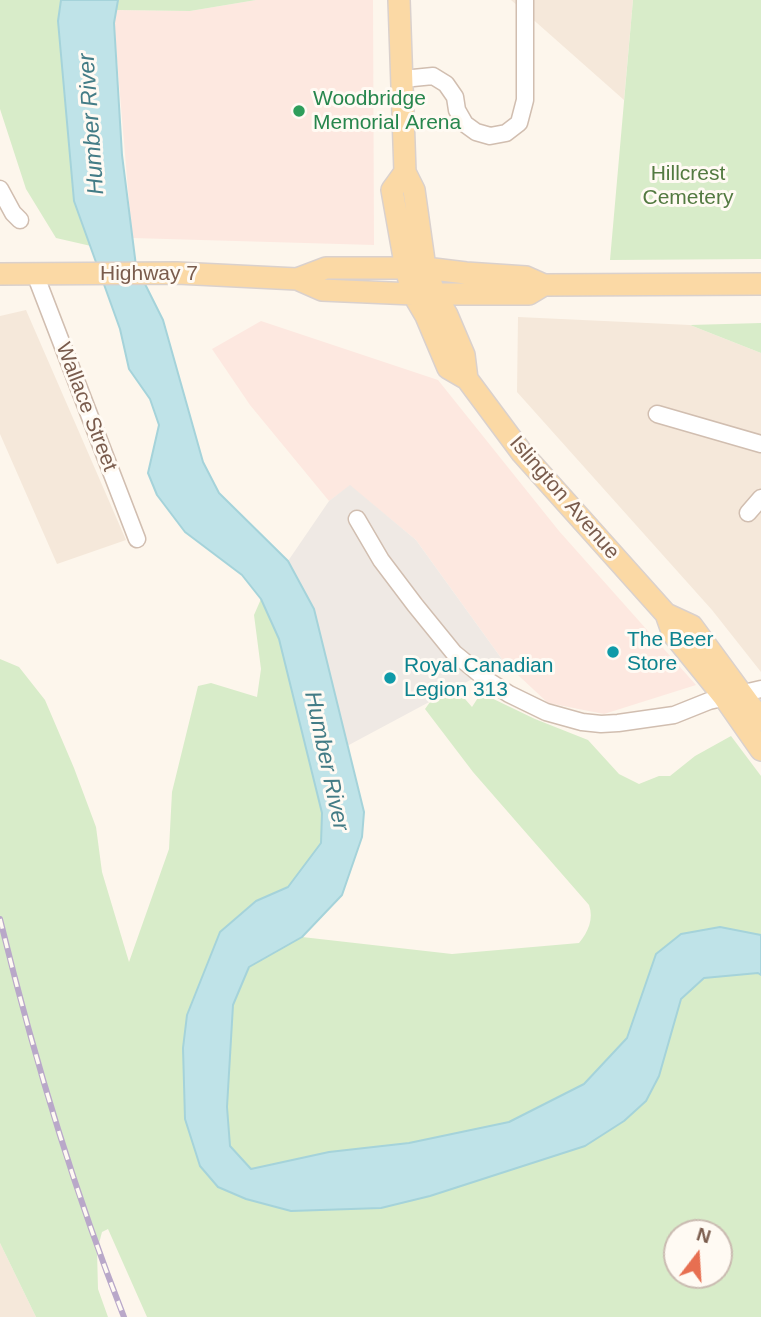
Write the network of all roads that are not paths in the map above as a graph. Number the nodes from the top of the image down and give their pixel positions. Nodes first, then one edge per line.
1 (399, 0) edge
2 (525, 0) edge
3 (402, 79) junction
4 (0, 190) edge
5 (20, 220) dead end
6 (415, 268) junction
7 (0, 274) edge
8 (35, 274) junction
9 (297, 279) junction
10 (761, 284) edge
11 (544, 285) junction
12 (413, 294) junction
13 (435, 294) junction
14 (467, 379) junction
15 (657, 414) dead end
16 (761, 444) edge
17 (761, 498) edge
18 (748, 513) dead end
19 (357, 519) dead end
20 (137, 539) dead end
21 (742, 693) edge
22 (761, 720) edge
23 (761, 750) edge

1 - 3 main road, Islington Avenue
2 - 3 street
3 - 6 main road, Islington Avenue
4 - 5 street
6 - 9 main road, Highway 7
6 - 11 main road, Highway 7
6 - 12 main road, Islington Avenue
6 - 13 main road, Islington Avenue
7 - 8 main road, Highway 7
8 - 9 main road, Highway 7
8 - 20 street, Wallace Street
9 - 12 main road, Highway 7
10 - 11 main road, Highway 7
11 - 13 main road, Highway 7
12 - 13 main road, Highway 7
12 - 14 main road, Islington Avenue
13 - 14 main road, Islington Avenue
14 - 21 main road, Islington Avenue
15 - 16 street
17 - 18 street
19 - 21 street
21 - 22 main road, Islington Avenue
21 - 23 main road, Islington Avenue

